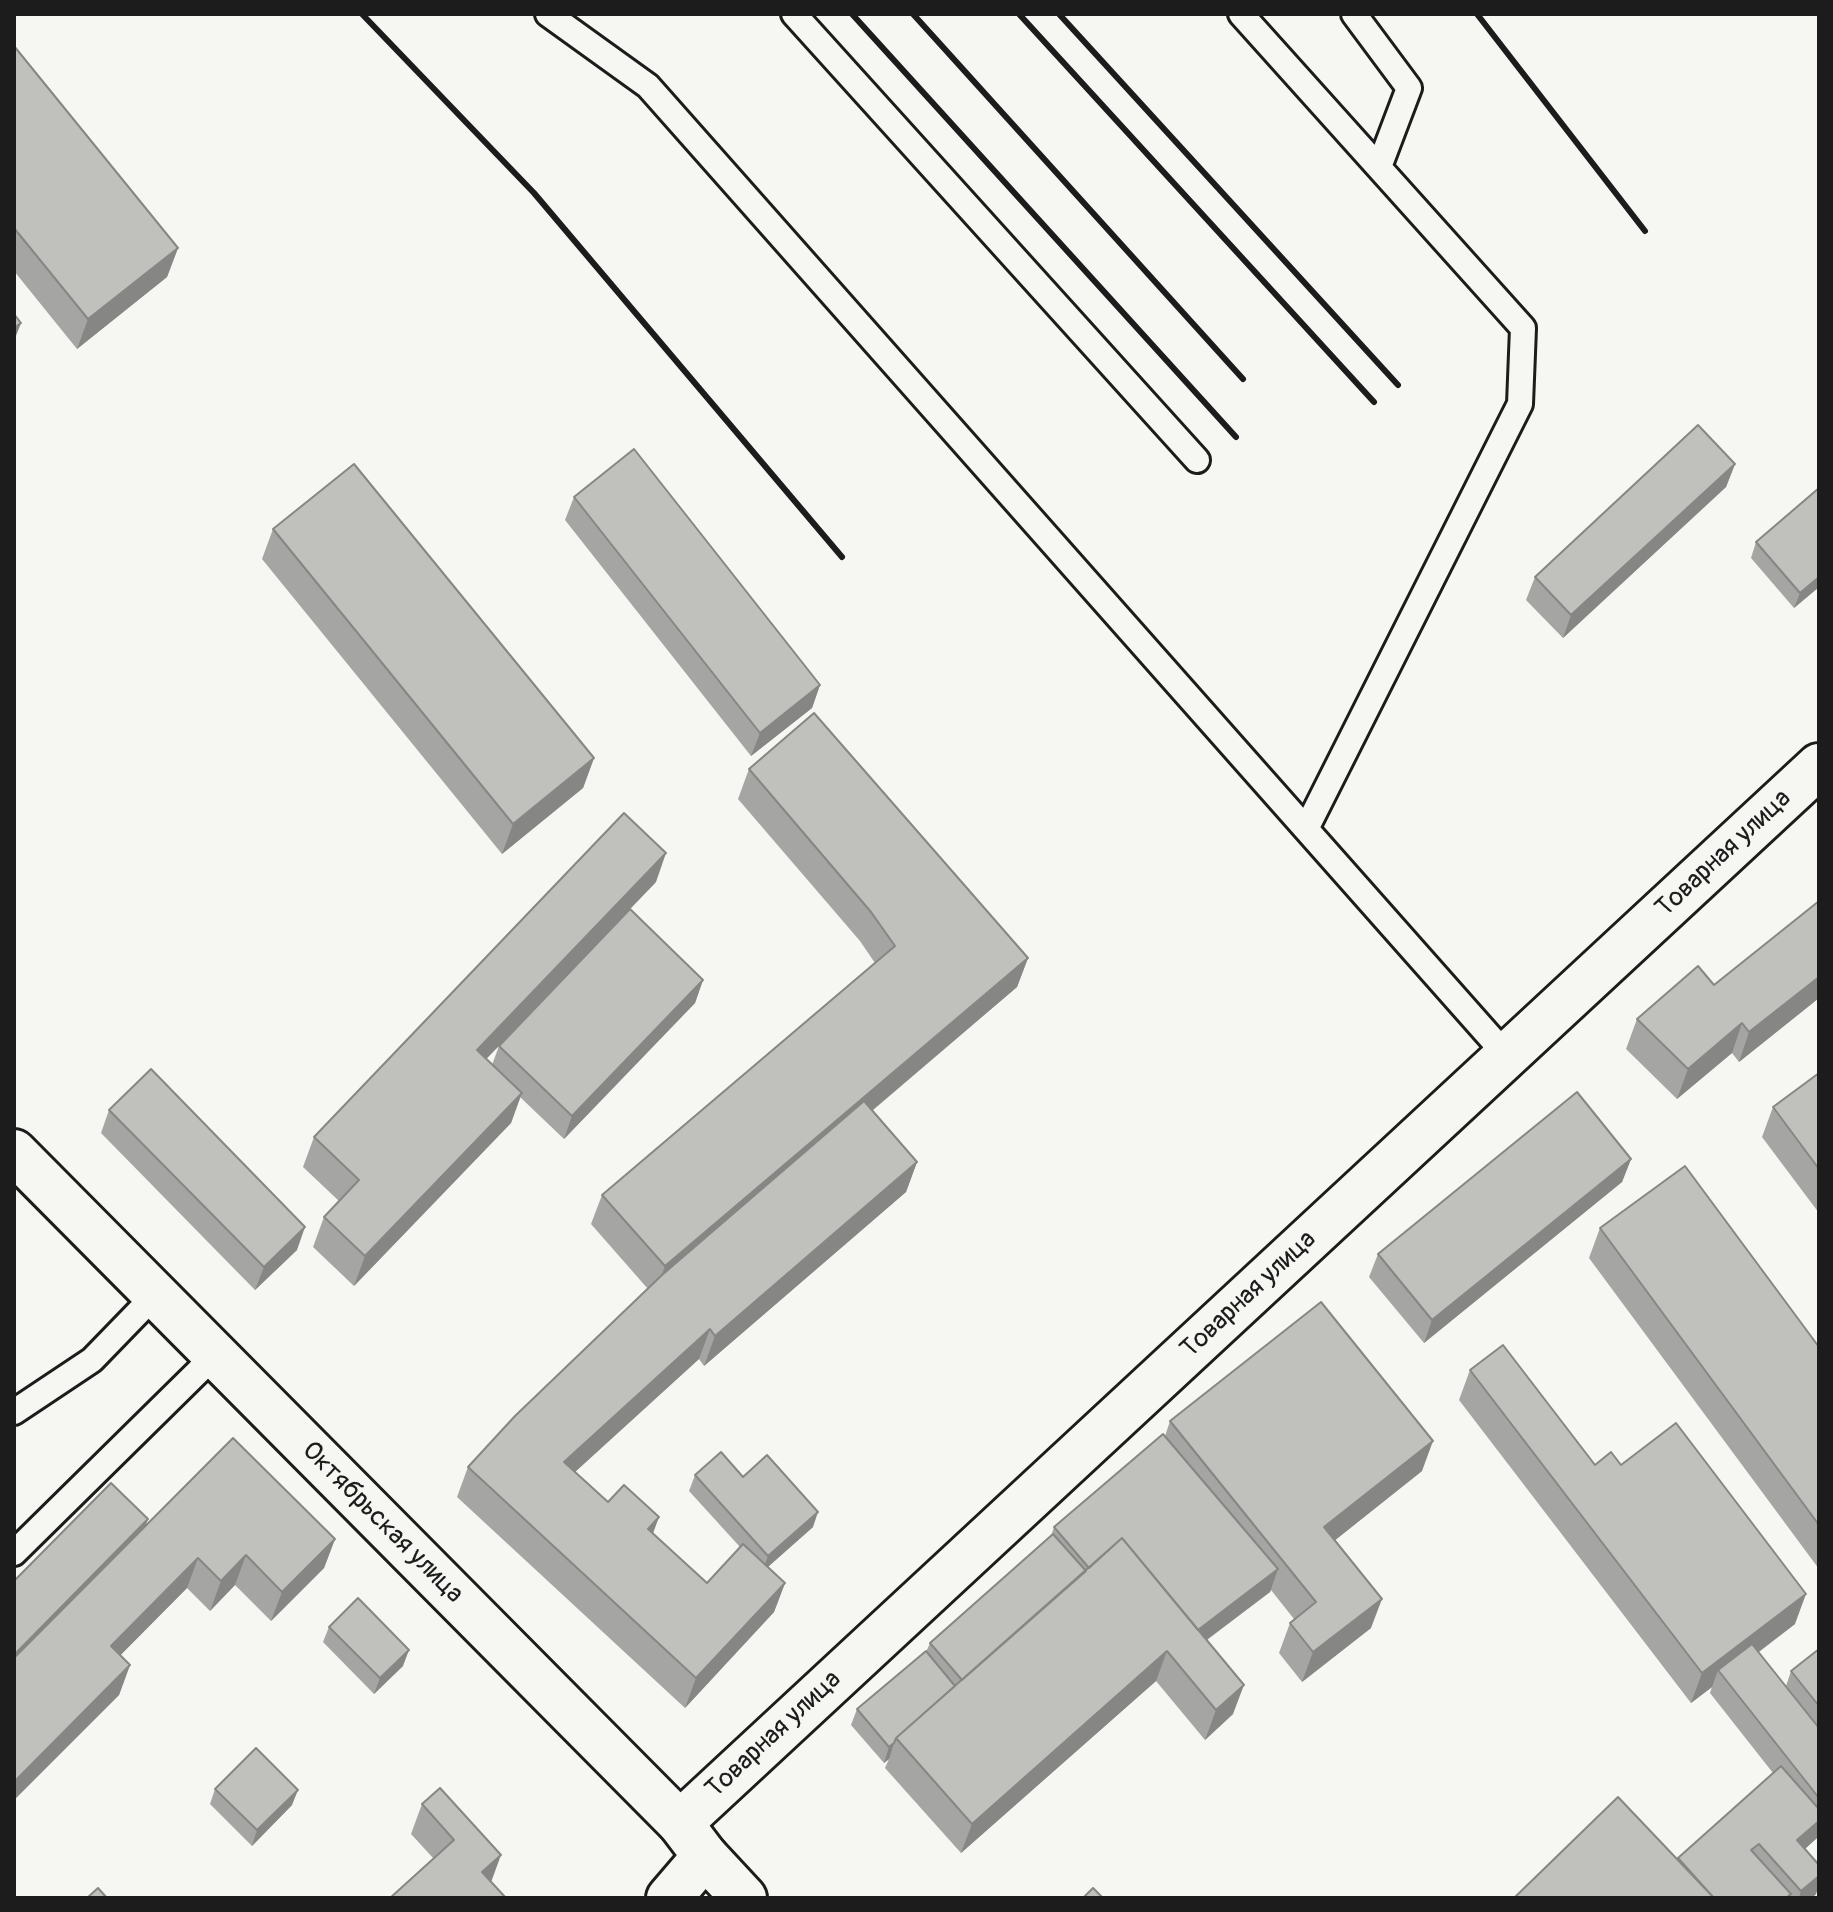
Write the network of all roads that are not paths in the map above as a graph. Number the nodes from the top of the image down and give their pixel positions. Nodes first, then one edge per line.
1 (548, 14) edge
2 (794, 14) edge
3 (1241, 14) edge
4 (1354, 14) edge
5 (1379, 167) junction
6 (1197, 460) dead end
7 (1819, 766) edge
8 (1306, 829) junction
9 (1507, 1056) junction
10 (14, 1152) edge
11 (155, 1295) junction
12 (215, 1355) junction
13 (14, 1412) edge
14 (14, 1553) edge
15 (692, 1840) junction
16 (669, 1898) edge
17 (744, 1898) edge

1 - 8 lane
2 - 6 lane
3 - 5 lane
4 - 5 lane
5 - 8 lane
7 - 9 street, Товарная улица
8 - 9 lane
9 - 15 street, Товарная улица
10 - 11 street, Октябрьская улица
11 - 12 street, Октябрьская улица
11 - 13 lane
12 - 14 lane
12 - 15 street, Октябрьская улица
15 - 16 street, Товарная улица
15 - 17 street, Октябрьская улица

